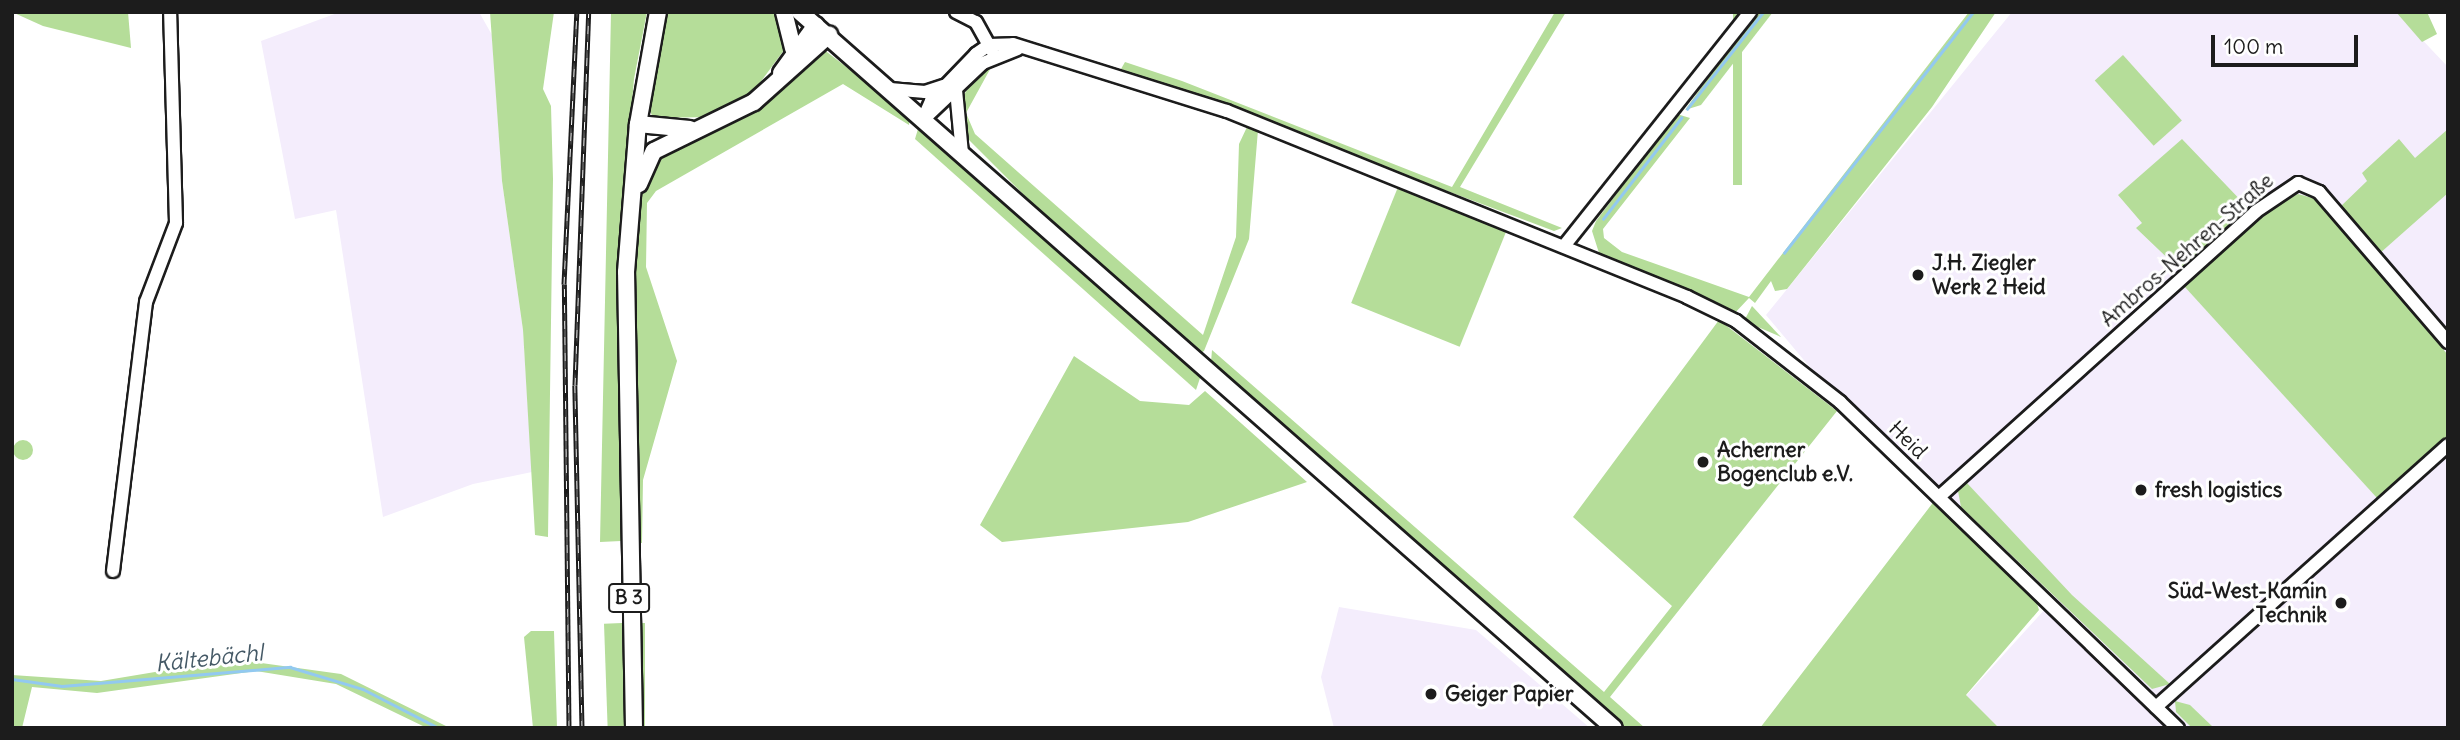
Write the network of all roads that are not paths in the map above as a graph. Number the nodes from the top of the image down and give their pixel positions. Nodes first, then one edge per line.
1 (170, 12) edge
2 (658, 12) edge
3 (784, 12) edge
4 (800, 12) edge
5 (956, 12) edge
6 (1750, 12) edge
7 (823, 30) junction
8 (793, 49) junction
9 (992, 50) junction
10 (777, 79) junction
11 (950, 88) junction
12 (890, 89) junction
13 (923, 119) junction
14 (637, 129) junction
15 (699, 129) junction
16 (667, 141) junction
17 (962, 153) junction
18 (631, 198) junction
19 (1564, 246) junction
20 (2448, 342) edge
21 (2448, 445) edge
22 (1939, 496) junction
23 (113, 571) dead end
24 (2156, 707) junction
25 (634, 728) edge
26 (1614, 728) edge
27 (2178, 728) edge

1 - 23 street
2 - 14 main road, B 3
3 - 8 main road
4 - 7 main road
5 - 9 street
6 - 19 street
7 - 8 main road
7 - 10 main road
7 - 12 main road
8 - 10 main road
9 - 11 street
9 - 19 street, Heid
10 - 15 main road
11 - 12 street
11 - 13 street
11 - 17 street
12 - 13 main road
13 - 17 main road
14 - 15 main road
14 - 16 main road
14 - 18 main road, B 3
15 - 16 main road
16 - 18 main road
17 - 26 main road
18 - 25 main road, B 3
19 - 22 street, Heid
20 - 22 street, Ambros-Nehren-Straße
21 - 24 street
22 - 24 street, Heid
24 - 27 street, Heid

